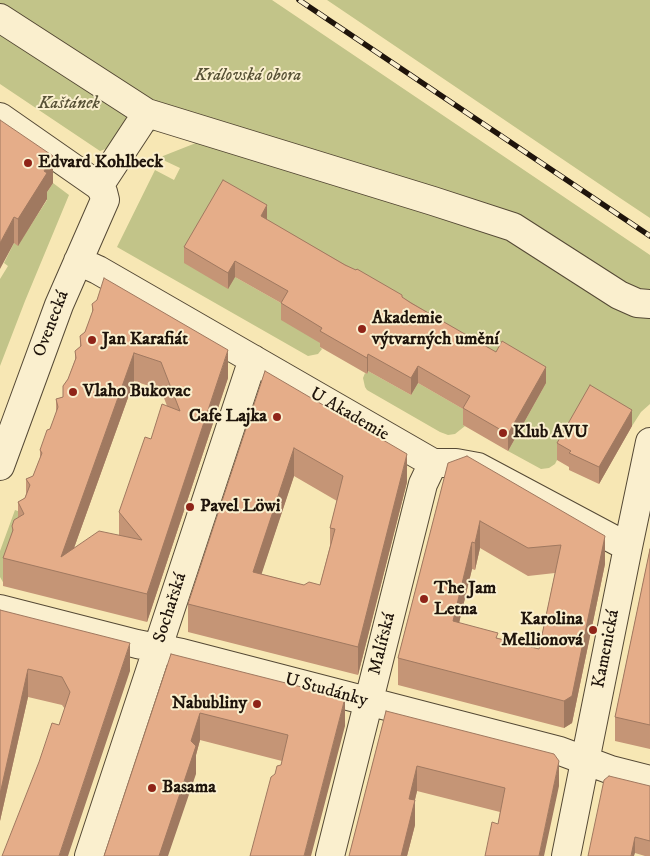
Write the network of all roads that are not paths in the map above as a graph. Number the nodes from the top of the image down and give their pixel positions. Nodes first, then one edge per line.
1 (0, 18) edge
2 (147, 113) junction
3 (0, 117) edge
4 (99, 186) junction
5 (78, 261) junction
6 (650, 304) edge
7 (253, 359) junction
8 (650, 442) edge
9 (433, 463) junction
10 (0, 466) edge
11 (628, 546) junction
12 (0, 609) edge
13 (158, 648) junction
14 (369, 702) junction
15 (585, 760) junction
16 (650, 780) edge
17 (89, 856) edge
18 (330, 856) edge
19 (566, 856) edge

1 - 2 street
2 - 4 street
2 - 6 street
3 - 4 street
4 - 5 street, Ovenecká
5 - 7 street, U Akademie
5 - 10 street, Ovenecká
7 - 9 street, U Akademie
7 - 13 street, Sochařská
8 - 11 street, Kamenická
9 - 11 street
9 - 14 street, Malířská
11 - 15 street, Kamenická
12 - 13 street, U Studánky
13 - 14 street, U Studánky
13 - 17 street, Sochařská
14 - 15 street, U Studánky
14 - 18 street, Malířská
15 - 16 street, U Studánky
15 - 19 street, Kamenická

